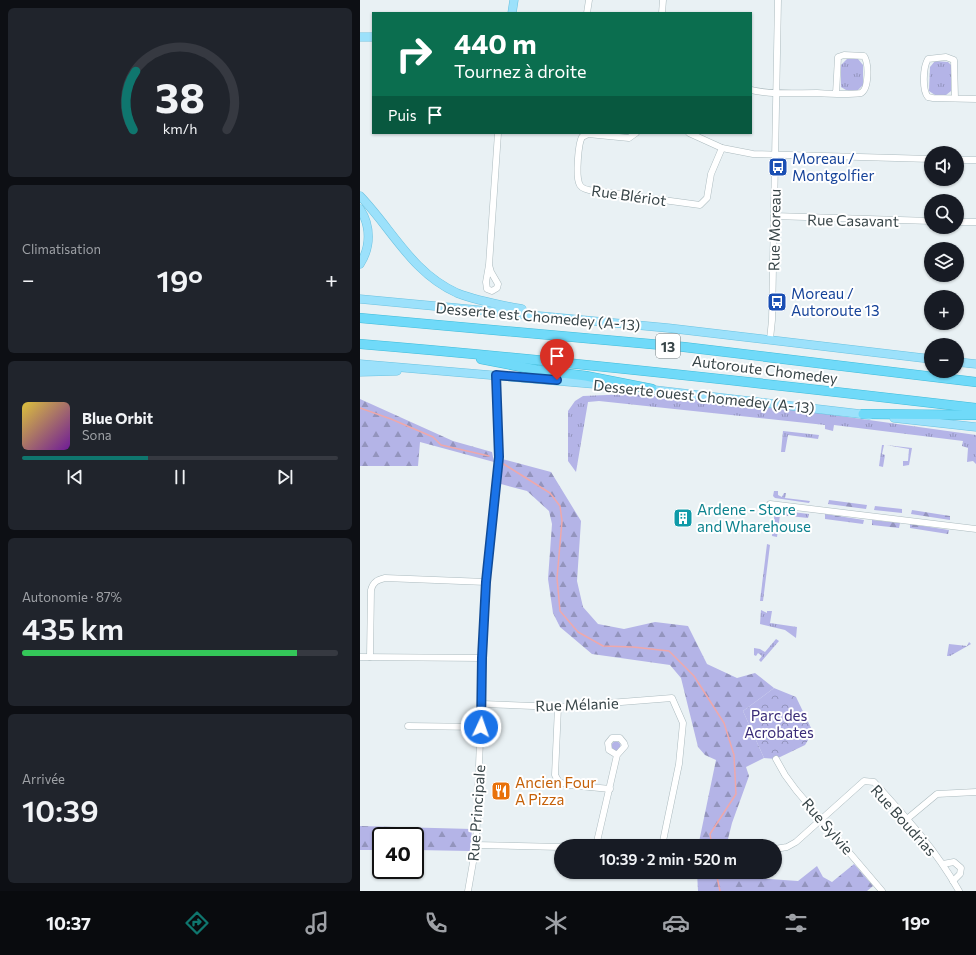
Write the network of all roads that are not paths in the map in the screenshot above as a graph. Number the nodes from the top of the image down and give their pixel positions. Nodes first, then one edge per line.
1 (514, 0) edge
2 (589, 0) edge
3 (663, 0) edge
4 (778, 0) edge
5 (512, 12) edge
6 (587, 12) edge
7 (662, 12) edge
8 (360, 37) edge
9 (372, 37) edge
10 (752, 90) edge
11 (775, 93) junction
12 (836, 94) junction
13 (955, 98) junction
14 (976, 98) edge
15 (498, 134) edge
16 (588, 134) edge
17 (588, 134) edge
18 (635, 134) edge
19 (691, 134) edge
20 (722, 148) junction
21 (774, 156) junction
22 (924, 159) edge
23 (964, 160) edge
24 (976, 160) edge
25 (360, 196) edge
26 (360, 209) edge
27 (774, 216) junction
28 (924, 221) edge
29 (964, 222) edge
30 (976, 222) edge
31 (360, 264) edge
32 (489, 264) dead end
33 (360, 299) edge
34 (554, 317) junction
35 (360, 318) edge
36 (770, 339) junction
37 (360, 344) edge
38 (434, 350) junction
39 (924, 358) edge
40 (964, 363) edge
41 (360, 364) edge
42 (976, 364) edge
43 (434, 370) junction
44 (360, 372) edge
45 (496, 375) junction
46 (976, 382) edge
47 (652, 389) junction
48 (976, 408) edge
49 (864, 414) junction
50 (976, 415) edge
51 (976, 427) edge
52 (770, 504) dead end
53 (976, 529) edge
54 (486, 582) junction
55 (360, 657) edge
56 (370, 657) junction
57 (482, 658) junction
58 (482, 704) junction
59 (558, 707) junction
60 (408, 726) dead end
61 (481, 727) junction
62 (617, 755) dead end
63 (776, 758) dead end
64 (610, 788) junction
65 (976, 792) edge
66 (821, 818) junction
67 (907, 818) junction
68 (598, 839) edge
69 (663, 839) edge
70 (476, 845) junction
71 (554, 847) edge
72 (782, 848) edge
73 (943, 864) junction
74 (953, 881) junction
75 (468, 891) edge
76 (882, 891) edge
77 (959, 891) edge

1 - 5 main road
2 - 6 street
3 - 7 street
4 - 11 street, Rue Moreau
8 - 9 main road
10 - 11 street
11 - 12 street
11 - 21 street, Rue Moreau
12 - 12 street
13 - 13 street
13 - 14 street
15 - 32 street
16 - 20 street, Rue Blériot
17 - 18 street, Rue Blériot
19 - 20 street
20 - 21 street
21 - 22 street
21 - 27 street, Rue Moreau
23 - 24 street
25 - 34 main road
26 - 31 main road
27 - 28 street, Rue Casavant
27 - 36 street, Rue Moreau
29 - 30 street
33 - 34 main road, Desserte est Chomedey (A-13)
34 - 36 main road, Desserte est Chomedey (A-13)
35 - 46 highway, Autoroute Chomedey / 13
36 - 39 main road, Desserte est Chomedey (A-13)
37 - 38 highway, Autoroute Chomedey / 13
38 - 47 highway
38 - 48 highway, Autoroute Chomedey / 13
40 - 42 main road
41 - 43 main road, Desserte ouest Chomedey (A-13)
43 - 44 main road
43 - 45 main road, Desserte ouest Chomedey (A-13)
45 - 47 main road, Desserte ouest Chomedey (A-13)
45 - 54 street, Rue Principale
47 - 49 main road, Desserte ouest Chomedey (A-13)
49 - 50 highway
49 - 51 main road, Desserte ouest Chomedey (A-13)
52 - 53 street
54 - 56 street
54 - 57 street, Rue Principale
55 - 56 street
56 - 57 street
57 - 58 street, Rue Principale
58 - 59 street, Rue Mélanie
58 - 61 street, Rue Principale
59 - 64 street
59 - 69 street, Rue Mélanie
60 - 61 street
61 - 70 street, Rue Principale
62 - 64 street
63 - 66 street, Rue Sylvie
64 - 68 street
65 - 67 street
66 - 67 street, Rue Boudrias
66 - 72 street, Rue Boudrias
66 - 76 street, Rue Sylvie
67 - 73 street, Rue Boudrias
70 - 71 street
70 - 75 street, Rue Principale
73 - 74 street, Rue Boudrias
73 - 74 street
74 - 77 street, Rue Boudrias

